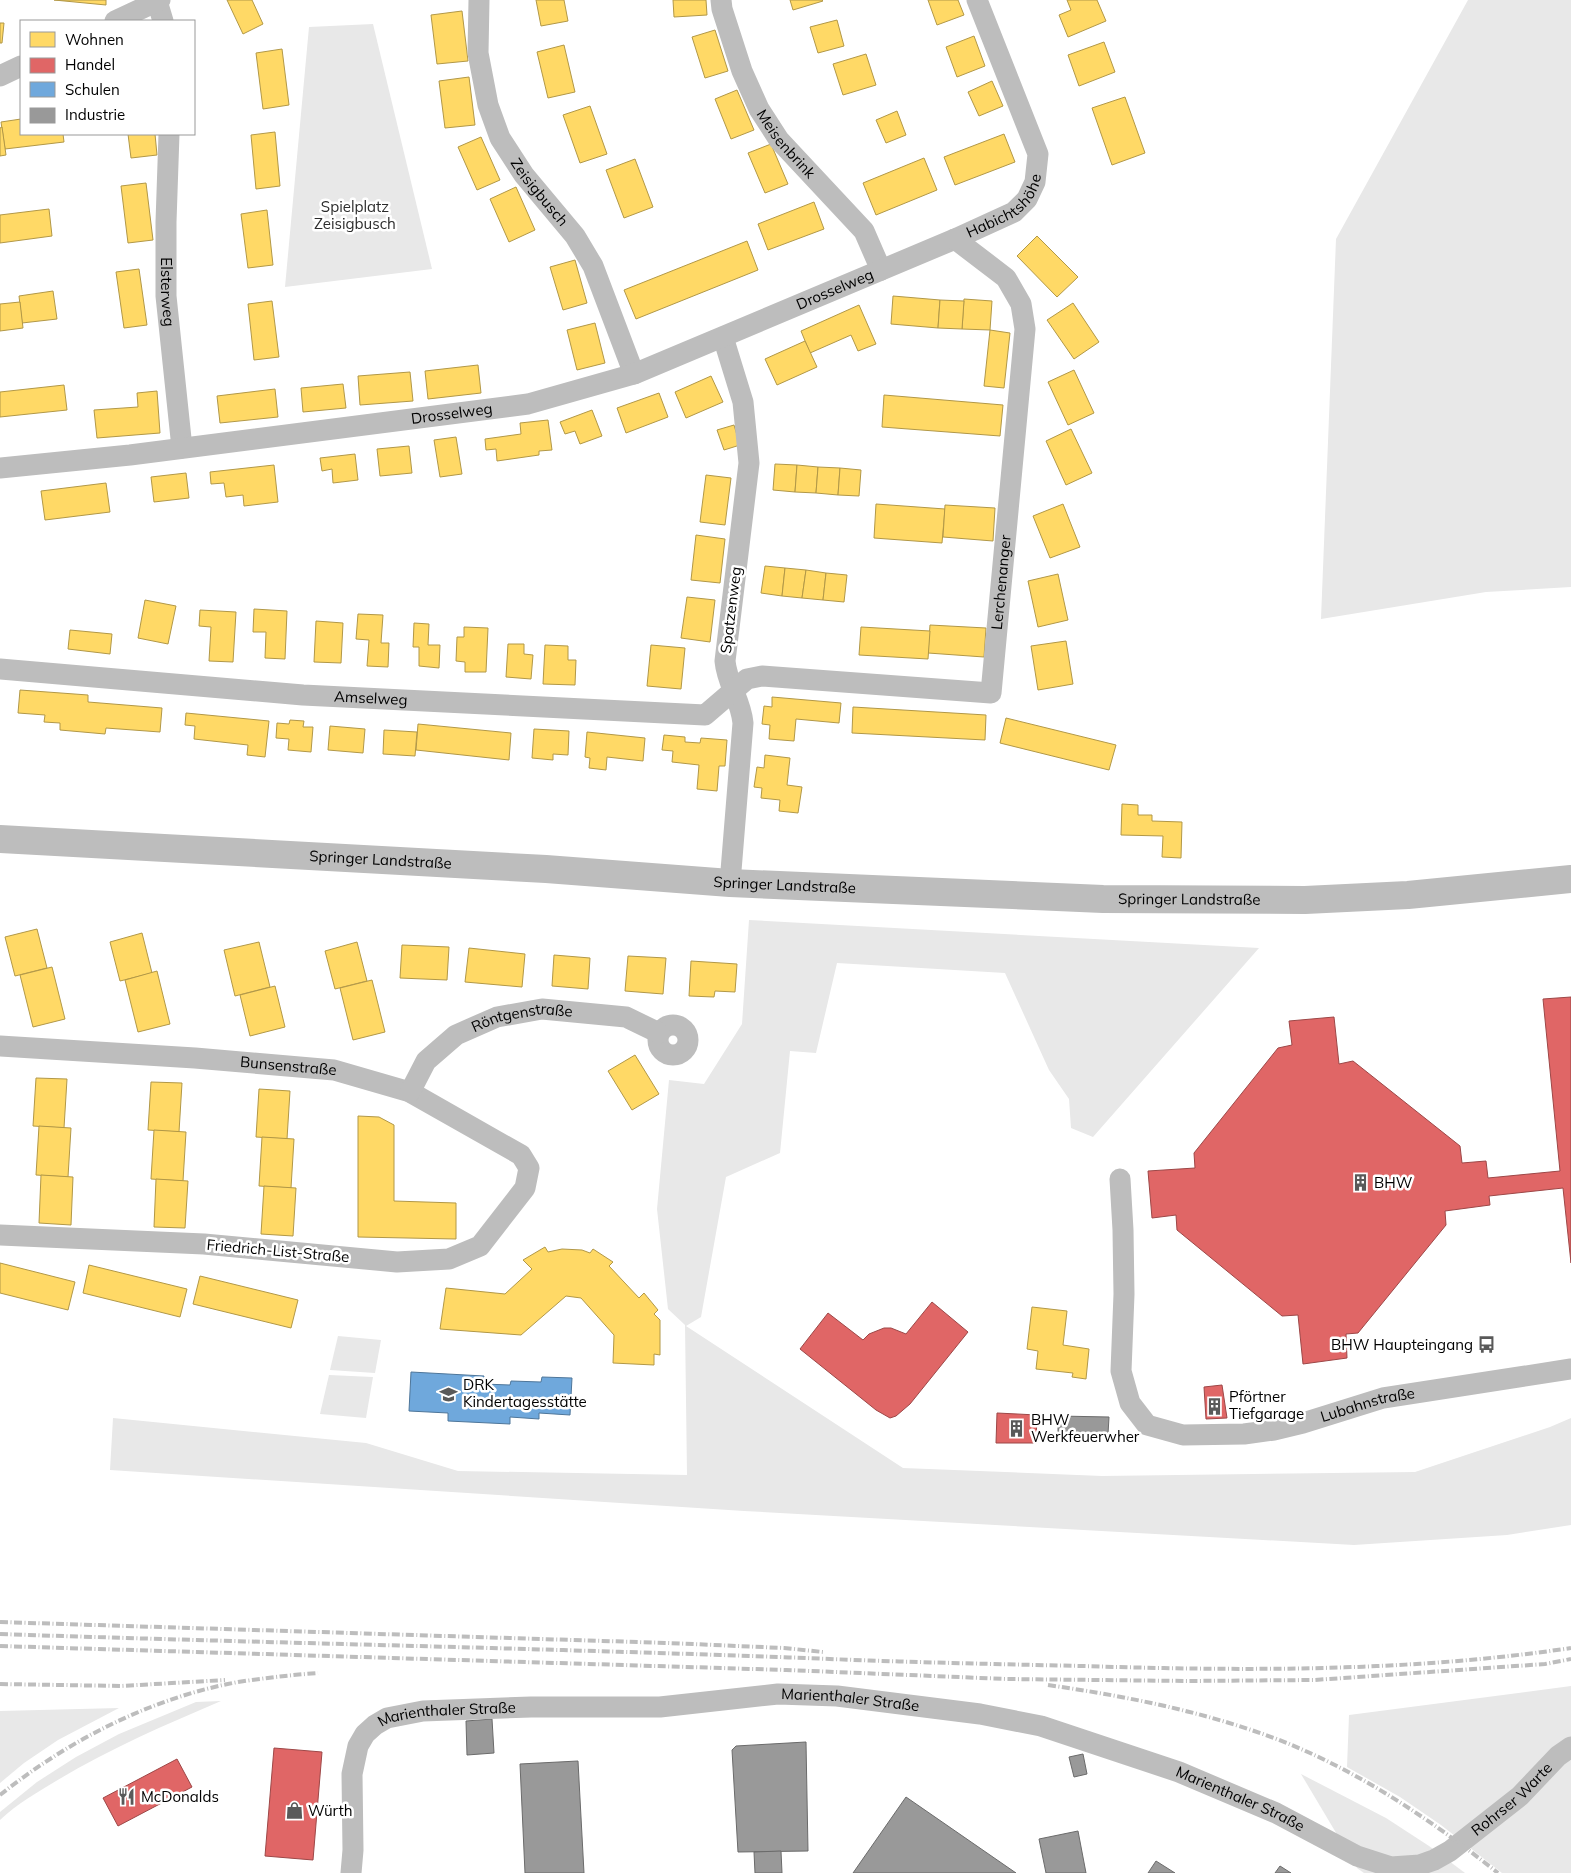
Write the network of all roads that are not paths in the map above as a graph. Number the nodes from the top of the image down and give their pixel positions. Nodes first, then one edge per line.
1 (480, 0) edge
2 (721, 0) edge
3 (977, 0) edge
4 (160, 8) edge
5 (119, 20) edge
6 (20, 66) edge
7 (0, 76) edge
8 (169, 135) edge
9 (955, 239) junction
10 (881, 270) junction
11 (723, 337) junction
12 (634, 374) junction
13 (182, 448) junction
14 (0, 468) edge
15 (0, 670) edge
16 (733, 690) junction
17 (0, 839) edge
18 (1571, 879) edge
19 (730, 883) junction
20 (659, 1033) dead end
21 (0, 1046) edge
22 (410, 1092) junction
23 (1120, 1179) dead end
24 (525, 1188) joint
25 (0, 1235) edge
26 (1571, 1369) edge
27 (1571, 1747) edge
28 (1450, 1851) joint
29 (351, 1873) edge

1 - 12 street, Zeisigbusch
2 - 10 street, Meisenbrink
3 - 9 street, Habichtshöhe
4 - 5 street
6 - 7 street
8 - 13 street, Elsterweg
9 - 10 street, Habichtshöhe
9 - 16 street, Lerchenanger
10 - 11 street, Drosselweg
11 - 12 street, Drosselweg
11 - 16 street, Spatzenweg
12 - 13 street, Drosselweg
13 - 14 street, Drosselweg
15 - 16 street, Amselweg
16 - 19 street, Spatzenweg
17 - 19 main road, Springer Landstraße
18 - 19 main road, Springer Landstraße
20 - 22 street, Röntgenstraße
21 - 22 street, Bunsenstraße
22 - 24 street, Bunsenstraße
23 - 26 street, Lubahnstraße
24 - 25 street, Friedrich-List-Straße
27 - 28 street, Rohrser Warte
28 - 29 street, Marienthaler Straße

